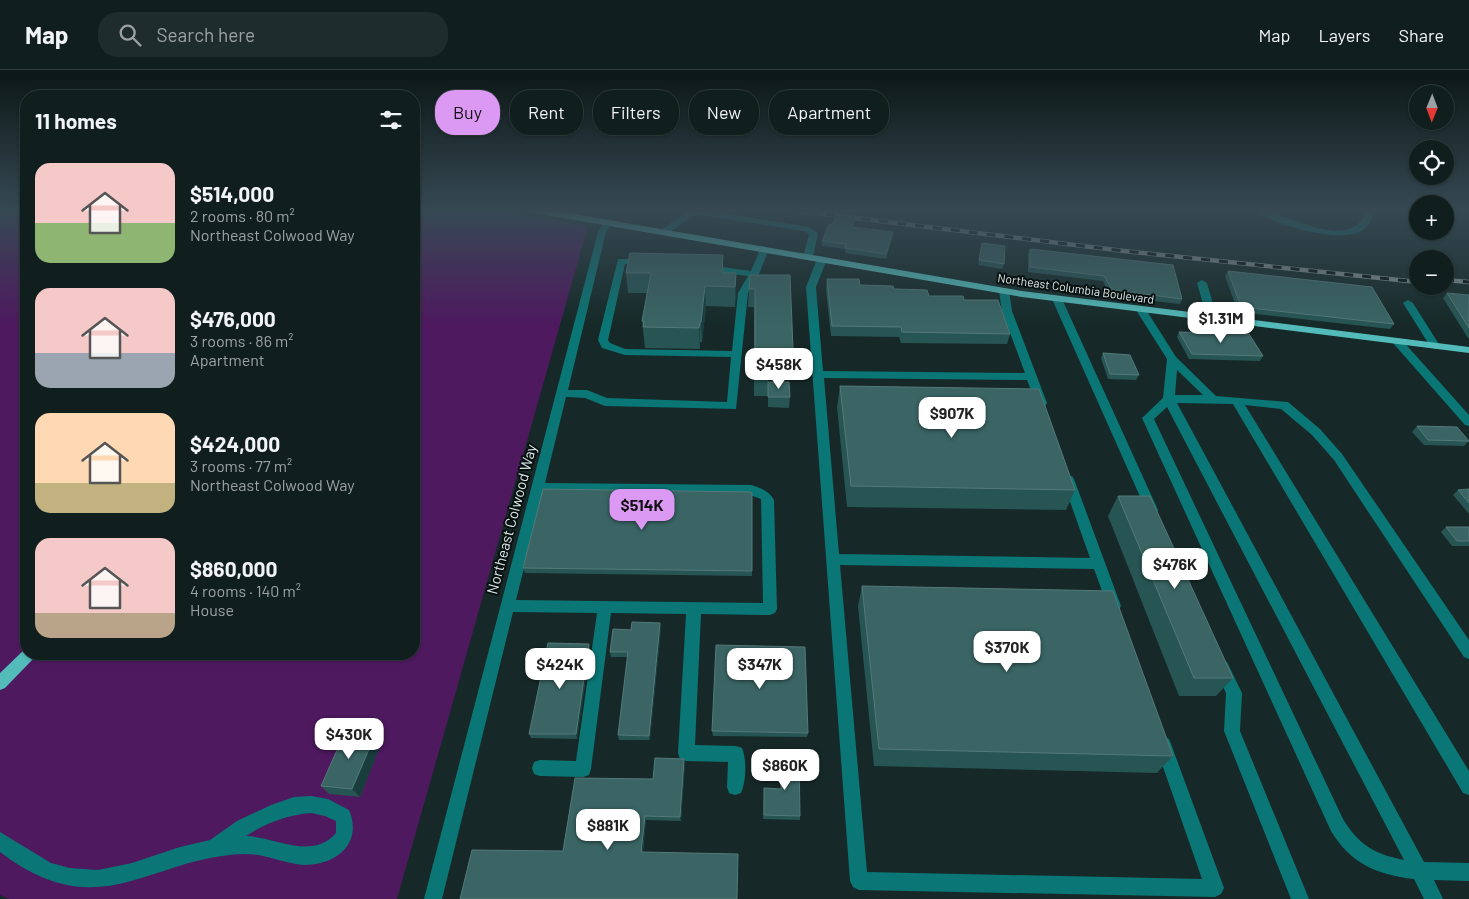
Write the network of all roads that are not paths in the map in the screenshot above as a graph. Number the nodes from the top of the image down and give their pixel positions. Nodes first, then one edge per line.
1 (598, 249) edge
2 (764, 249) joint
3 (815, 249) edge
4 (815, 258) junction
5 (655, 262) edge
6 (697, 266) edge
7 (754, 274) junction
8 (1202, 283) dead end
9 (1004, 291) junction
10 (1057, 299) junction
11 (1408, 303) dead end
12 (1141, 310) junction
13 (1212, 318) junction
14 (1397, 341) junction
15 (1435, 346) junction
16 (1469, 350) edge
17 (737, 354) junction
18 (1172, 359) junction
19 (818, 374) junction
20 (1031, 377) junction
21 (560, 394) junction
22 (1169, 399) junction
23 (1213, 399) junction
24 (1237, 401) junction
25 (1044, 414) edge
26 (1469, 422) edge
27 (1061, 461) edge
28 (537, 487) junction
29 (1157, 522) edge
30 (833, 559) junction
31 (1098, 564) junction
32 (506, 606) junction
33 (605, 607) junction
34 (694, 608) junction
35 (1118, 619) edge
36 (1469, 652) edge
37 (1218, 657) edge
38 (22, 660) edge
39 (0, 683) edge
40 (1158, 730) edge
41 (540, 768) dead end
42 (735, 787) dead end
43 (1469, 787) edge
44 (0, 841) edge
45 (214, 848) junction
46 (1419, 871) junction
47 (1469, 872) edge
48 (433, 899) edge
49 (1300, 899) edge
50 (1434, 899) edge

1 - 21 street, Northeast Colwood Way
2 - 4 main road, Northeast Columbia Boulevard
2 - 7 street
3 - 4 street
4 - 9 main road, Northeast Columbia Boulevard
4 - 19 street
5 - 17 street
6 - 7 street
7 - 17 street
8 - 13 street
9 - 10 main road, Northeast Columbia Boulevard
9 - 20 street
10 - 12 main road, Northeast Columbia Boulevard
10 - 29 street
11 - 15 street
12 - 13 main road, Northeast Columbia Boulevard
12 - 18 street
13 - 14 main road, Northeast Columbia Boulevard
14 - 15 main road, Northeast Columbia Boulevard
14 - 26 street
15 - 16 main road, Northeast Columbia Boulevard
17 - 21 street
18 - 22 street
18 - 23 street
19 - 20 street
19 - 30 street
20 - 25 street
21 - 28 street, Northeast Colwood Way
22 - 23 street
22 - 46 street
22 - 46 street
23 - 24 street
24 - 36 street
24 - 43 street
27 - 31 street
28 - 32 street, Northeast Colwood Way
28 - 34 street
30 - 31 street
30 - 40 street
31 - 35 street
32 - 33 street
32 - 48 street, Northeast Colwood Way
33 - 34 street
33 - 41 street
34 - 42 street
37 - 49 street
38 - 39 main road
44 - 45 street
45 - 45 street
46 - 47 street
46 - 50 street

